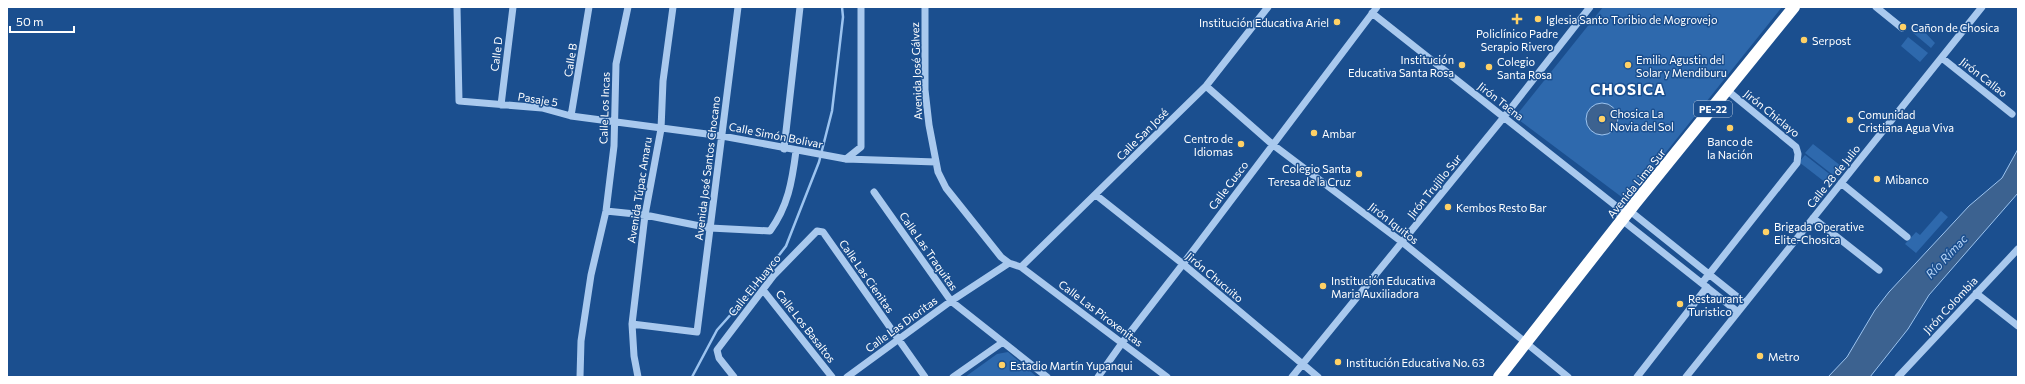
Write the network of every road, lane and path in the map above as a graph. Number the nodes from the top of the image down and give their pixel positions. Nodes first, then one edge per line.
1 (457, 7) edge
2 (513, 7) edge
3 (590, 7) edge
4 (628, 7) edge
5 (673, 7) edge
6 (738, 7) edge
7 (800, 7) edge
8 (861, 7) edge
9 (925, 7) edge
10 (1268, 7) edge
11 (1377, 7) edge
12 (1590, 7) edge
13 (1794, 7) edge
14 (1876, 7) edge
15 (1982, 7) edge
16 (1372, 13) junction
17 (1902, 28) dead end
18 (1942, 58) junction
19 (1206, 86) junction
20 (1728, 91) junction
21 (501, 104) junction
22 (2012, 114) dead end
23 (572, 116) junction
24 (1504, 117) junction
25 (613, 121) junction
26 (660, 129) junction
27 (722, 136) junction
28 (1272, 144) junction
29 (784, 149) junction
30 (796, 151) junction
31 (846, 159) junction
32 (936, 162) junction
33 (1841, 183) junction
34 (874, 192) dead end
35 (1096, 195) junction
36 (1616, 206) junction
37 (606, 211) junction
38 (1630, 211) junction
39 (645, 215) junction
40 (1813, 218) junction
41 (1622, 220) junction
42 (710, 228) junction
43 (817, 231) joint
44 (1907, 237) dead end
45 (1402, 242) junction
46 (2018, 249) edge
47 (1009, 263) junction
48 (1183, 264) junction
49 (1021, 267) junction
50 (1879, 270) dead end
51 (1709, 273) junction
52 (1704, 285) junction
53 (762, 290) junction
54 (1976, 294) junction
55 (951, 301) junction
56 (1746, 302) junction
57 (1738, 312) junction
58 (632, 324) junction
59 (2018, 326) edge
60 (899, 339) junction
61 (1003, 342) junction
62 (1122, 343) junction
63 (1526, 343) junction
64 (1301, 364) junction
65 (580, 377) edge
66 (638, 377) edge
67 (734, 377) edge
68 (832, 377) edge
69 (847, 377) edge
70 (925, 377) edge
71 (953, 377) edge
72 (1047, 377) edge
73 (1098, 377) edge
74 (1167, 377) edge
75 (1292, 377) edge
76 (1318, 377) edge
77 (1499, 377) edge
78 (1568, 377) edge
79 (1637, 377) edge
80 (1686, 377) edge
81 (1898, 377) edge

1 - 21 street, Pasaje 5
2 - 21 street, Calle D
3 - 23 street, Calle B
4 - 25 street, Calle Los Incas
5 - 26 street, Avenida Túpac Amaru
6 - 27 street, Avenida José Santos Chocano
7 - 29 street
8 - 31 street
9 - 32 street, Avenida José Gálvez
10 - 19 street, Calle San José
11 - 16 street, Calle Cusco
12 - 24 street, Jirón Trujillo Sur
13 - 20 highway, Avenida Lima Sur / PE-22
14 - 17 street
15 - 18 street, Calle 28 de Julio
16 - 24 street, Jirón Tacna
16 - 28 street, Calle Cusco
18 - 22 street, Jirón Callao
18 - 33 street, Calle 28 de Julio
19 - 28 street, Jirón Iquitos
19 - 35 street, Calle San José
20 - 38 highway, Avenida Lima Sur / PE-22
20 - 51 street, Jirón Chiclayo
21 - 23 street, Pasaje 5
23 - 25 street, Pasaje 5
24 - 36 street, Jirón Tacna
24 - 45 street, Jirón Trujillo Sur
25 - 26 street, Calle Simón Bolivar
25 - 37 street, Calle Los Incas
26 - 27 street, Calle Simón Bolivar
26 - 39 street, Avenida Túpac Amaru
27 - 29 street, Calle Simón Bolivar
27 - 42 street, Avenida José Santos Chocano
28 - 45 street, Jirón Iquitos
28 - 48 street, Calle Cusco
29 - 30 street, Calle Simón Bolivar
30 - 31 street, Calle Simón Bolivar
30 - 42 street
31 - 32 street, Calle Simón Bolivar
32 - 47 street, Avenida José Gálvez
33 - 40 street, Calle 28 de Julio
33 - 44 street
34 - 55 street, Calle Las Traquitas
35 - 48 street, Jirón Chucuito
35 - 49 street, Calle San José
36 - 38 street, Jirón Tacna
36 - 41 street, Jirón Tacna
37 - 39 street
37 - 65 street, Calle Los Incas
38 - 41 highway, Avenida Lima Sur / PE-22
38 - 51 street, Jirón Tacna
39 - 42 street
39 - 58 street, Avenida Túpac Amaru
40 - 50 street
40 - 56 street, Calle 28 de Julio
41 - 52 street, Jirón Tacna
41 - 63 highway, Avenida Lima Sur / PE-22
42 - 58 street, Avenida José Santos Chocano
43 - 53 street, Calle El Huayco
43 - 60 street, Calle Las Cienitas
45 - 63 street, Jirón Iquitos
45 - 64 street, Jirón Trujillo Sur
46 - 54 street, Jirón Colombia
47 - 49 street, Avenida José Gálvez
47 - 55 street, Calle Las Dioritas
48 - 62 street, Calle Cusco
48 - 64 street, Jirón Chucuito
49 - 62 street, Calle Las Piroxenitas
51 - 52 street
51 - 56 street, Jirón Tacna
52 - 57 street, Jirón Tacna
52 - 79 street
53 - 67 street, Calle El Huayco
53 - 68 street, Calle Los Basaltos
54 - 59 street
54 - 81 street, Jirón Colombia
55 - 60 street, Calle Las Dioritas
55 - 61 street, Calle Las Traquitas
56 - 57 street, Calle 28 de Julio
57 - 80 street, Calle 28 de Julio
58 - 66 street, Avenida Túpac Amaru
60 - 69 street, Calle Las Dioritas
60 - 70 street, Calle Las Cienitas
61 - 71 street
61 - 72 street, Calle Las Traquitas
62 - 73 street, Calle Cusco
62 - 74 street, Calle Las Piroxenitas
63 - 77 highway, Avenida Lima Sur / PE-22
63 - 78 street, Jirón Iquitos
64 - 75 street, Jirón Trujillo Sur
64 - 76 street, Jirón Chucuito

